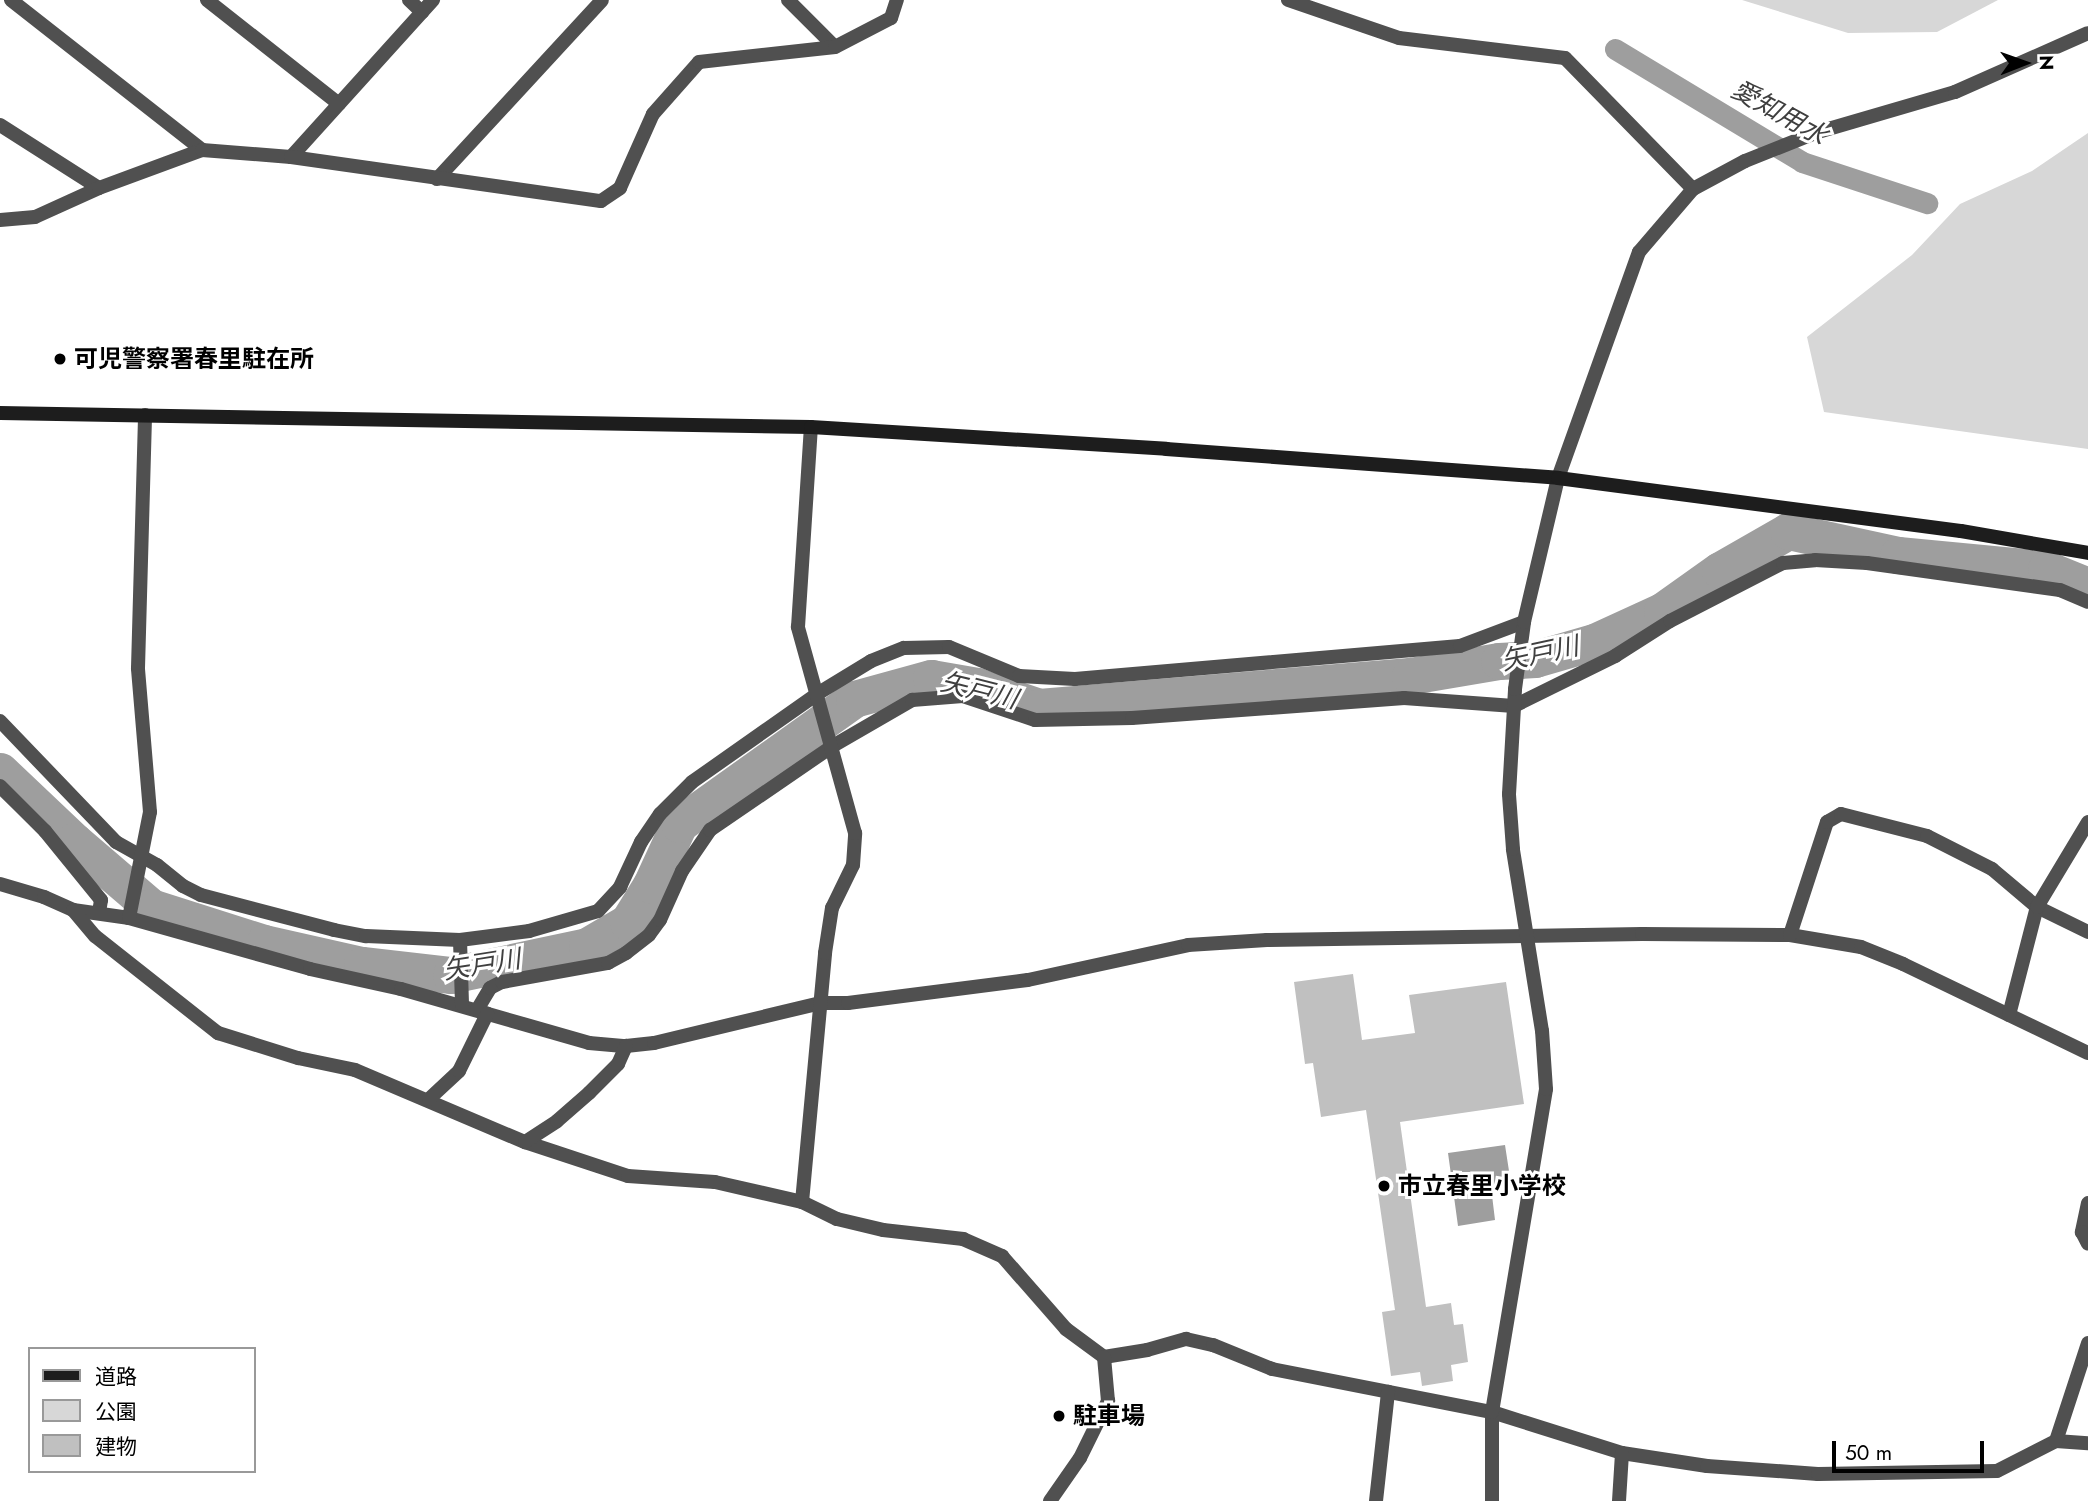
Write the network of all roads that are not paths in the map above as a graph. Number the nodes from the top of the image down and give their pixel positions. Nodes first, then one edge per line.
1 (11, 0) edge
2 (207, 0) edge
3 (409, 0) edge
4 (433, 0) edge
5 (602, 0) edge
6 (788, 0) edge
7 (897, 0) edge
8 (1289, 0) edge
9 (422, 12) junction
10 (2088, 33) edge
11 (835, 47) junction
12 (339, 104) junction
13 (0, 125) edge
14 (202, 150) junction
15 (291, 157) junction
16 (437, 179) junction
17 (99, 188) junction
18 (1693, 189) junction
19 (0, 220) edge
20 (0, 413) edge
21 (145, 415) junction
22 (811, 427) junction
23 (1558, 478) junction
24 (2088, 553) edge
25 (2088, 601) edge
26 (1524, 622) junction
27 (817, 694) junction
28 (1514, 706) junction
29 (0, 721) edge
30 (831, 747) junction
31 (0, 786) edge
32 (2088, 822) edge
33 (144, 857) junction
34 (0, 884) edge
35 (2037, 907) junction
36 (73, 910) junction
37 (99, 913) junction
38 (129, 918) junction
39 (2088, 932) edge
40 (1526, 935) junction
41 (1790, 935) junction
42 (460, 940) junction
43 (821, 1003) junction
44 (462, 1005) junction
45 (482, 1012) junction
46 (2009, 1015) junction
47 (626, 1046) junction
48 (2088, 1053) edge
49 (429, 1100) junction
50 (525, 1142) junction
51 (802, 1202) junction
52 (2088, 1203) edge
53 (2088, 1244) edge
54 (2088, 1343) edge
55 (1104, 1357) junction
56 (1388, 1392) junction
57 (1492, 1412) junction
58 (2056, 1441) junction
59 (2088, 1443) edge
60 (1622, 1453) junction
61 (1050, 1501) edge
62 (1376, 1501) edge
63 (1492, 1501) edge
64 (1619, 1501) edge

1 - 14 street
2 - 12 street
3 - 9 street
4 - 9 street
5 - 16 street
6 - 11 street
7 - 11 street
8 - 18 street
9 - 12 street
10 - 18 street
11 - 16 street
12 - 15 street
13 - 17 street
14 - 15 street
14 - 17 street
15 - 16 street
17 - 19 street
18 - 23 street
20 - 21 street
21 - 22 street
21 - 33 street
22 - 23 street
22 - 27 street
23 - 24 street
23 - 26 street
25 - 28 street
26 - 27 street
26 - 28 street
27 - 30 street
27 - 42 street
28 - 30 street
28 - 40 street
29 - 33 street
30 - 43 street
30 - 45 street
31 - 37 street
32 - 35 street
33 - 38 street
33 - 42 street
34 - 36 street
35 - 39 street
35 - 41 street
35 - 46 street
36 - 37 street
36 - 49 street
37 - 38 street
38 - 44 street
40 - 41 street
40 - 43 street
40 - 57 street
41 - 46 street
42 - 44 street
43 - 47 street
43 - 51 street
44 - 45 street
45 - 47 street
45 - 49 street
46 - 48 street
47 - 50 street
49 - 50 street
50 - 51 street
51 - 55 street
52 - 53 street
54 - 58 street
55 - 56 street
55 - 61 street
56 - 57 street
56 - 62 street
57 - 60 street
57 - 63 street
58 - 59 street
58 - 60 street
60 - 64 street

